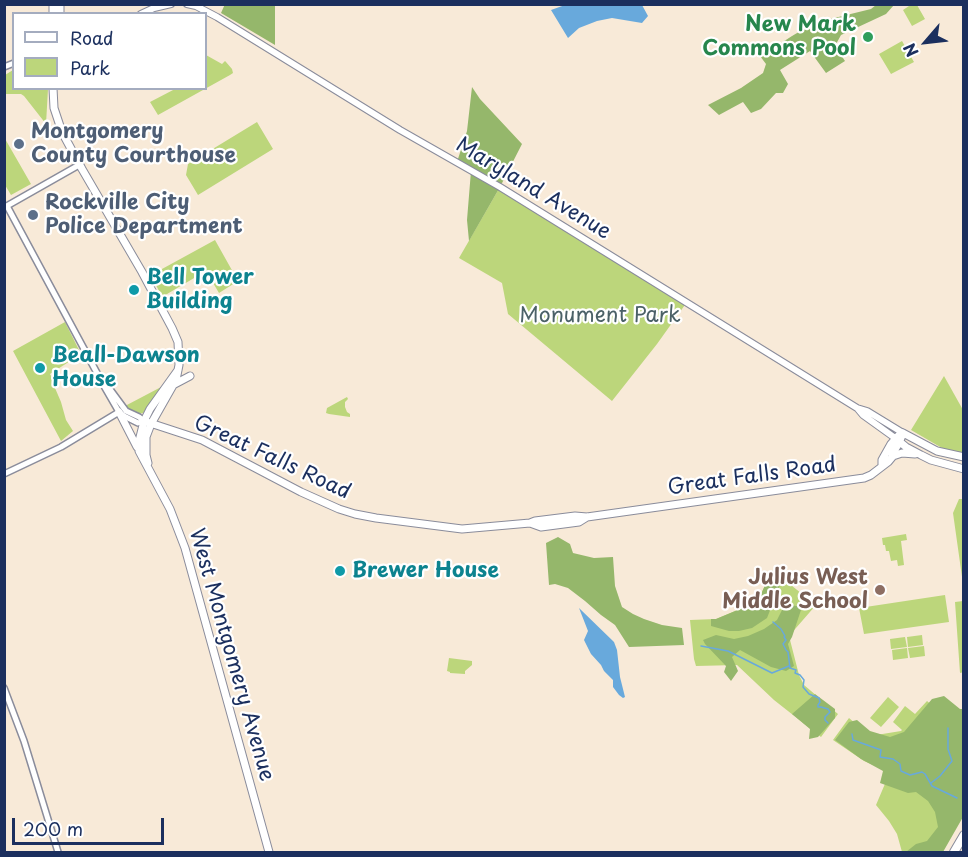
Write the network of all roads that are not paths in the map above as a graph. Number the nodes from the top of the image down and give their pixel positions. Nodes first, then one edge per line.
1 (171, 4) edge
2 (187, 4) edge
3 (195, 5) edge
4 (145, 12) edge
5 (53, 90) edge
6 (79, 165) junction
7 (6, 206) edge
8 (179, 367) junction
9 (102, 380) junction
10 (173, 385) junction
11 (857, 408) junction
12 (119, 412) junction
13 (147, 423) junction
14 (903, 433) junction
15 (897, 440) junction
16 (139, 451) junction
17 (921, 455) junction
18 (893, 456) junction
19 (963, 457) edge
20 (882, 466) junction
21 (963, 469) edge
22 (149, 471) junction
23 (4, 474) edge
24 (4, 688) edge
25 (963, 835) edge
26 (58, 852) edge
27 (269, 852) edge
28 (954, 852) edge

1 - 4 main road
2 - 3 main road, Maryland Avenue
3 - 11 main road, Maryland Avenue
5 - 6 main road
6 - 7 street
6 - 8 main road
7 - 9 street
8 - 10 main road
8 - 10 main road
8 - 13 main road
9 - 12 street
9 - 13 street
10 - 13 main road
11 - 14 main road, Maryland Avenue
11 - 15 main road, Maryland Avenue
12 - 13 street
12 - 16 main road, West Montgomery Avenue
12 - 23 street
13 - 16 main road
13 - 20 main road, Great Falls Road
13 - 22 main road
14 - 15 main road
14 - 19 main road
15 - 17 main road
15 - 18 main road, Great Falls Road
15 - 20 main road
16 - 22 main road, West Montgomery Avenue
17 - 18 main road
17 - 21 main road
18 - 20 main road, Great Falls Road
22 - 27 main road, West Montgomery Avenue
24 - 26 street
25 - 28 highway

